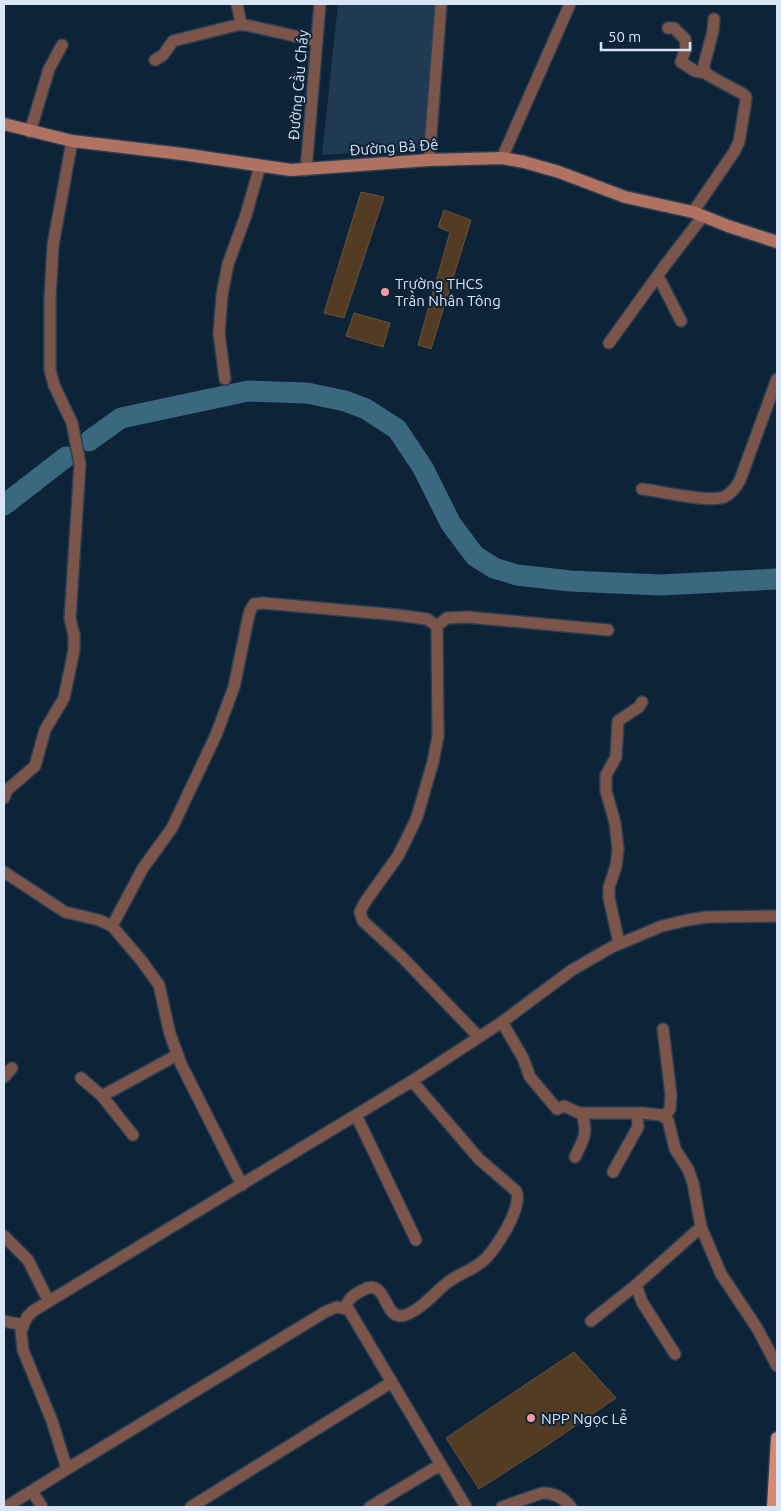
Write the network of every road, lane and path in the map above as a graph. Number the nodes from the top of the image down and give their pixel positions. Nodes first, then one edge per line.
1 (237, 4) edge
2 (320, 4) edge
3 (441, 4) edge
4 (570, 4) edge
5 (714, 19) dead end
6 (241, 24) junction
7 (668, 28) dead end
8 (317, 40) junction
9 (62, 45) dead end
10 (155, 60) dead end
11 (706, 72) junction
12 (4, 124) edge
13 (30, 132) junction
14 (72, 141) junction
15 (502, 158) junction
16 (429, 160) junction
17 (260, 166) junction
18 (306, 170) junction
19 (698, 214) junction
20 (777, 242) edge
21 (658, 276) junction
22 (681, 321) dead end
23 (609, 343) dead end
24 (225, 379) dead end
25 (777, 379) edge
26 (642, 489) dead end
27 (437, 626) junction
28 (608, 630) dead end
29 (642, 702) dead end
30 (4, 798) edge
31 (4, 872) edge
32 (777, 916) edge
33 (112, 926) junction
34 (619, 943) junction
35 (502, 1022) junction
36 (663, 1029) dead end
37 (479, 1037) junction
38 (177, 1055) junction
39 (12, 1068) dead end
40 (4, 1077) edge
41 (81, 1078) dead end
42 (412, 1081) junction
43 (102, 1096) junction
44 (582, 1113) junction
45 (637, 1113) junction
46 (356, 1115) junction
47 (664, 1117) junction
48 (133, 1135) dead end
49 (575, 1157) dead end
50 (614, 1172) dead end
51 (242, 1185) junction
52 (702, 1226) junction
53 (4, 1236) edge
54 (416, 1240) dead end
55 (636, 1285) junction
56 (48, 1300) junction
57 (345, 1308) junction
58 (4, 1321) edge
59 (591, 1321) dead end
60 (23, 1326) junction
61 (675, 1354) dead end
62 (777, 1366) edge
63 (392, 1382) junction
64 (777, 1438) edge
65 (440, 1465) junction
66 (67, 1468) junction
67 (32, 1491) junction
68 (6, 1507) edge
69 (42, 1507) edge
70 (191, 1507) edge
71 (370, 1507) edge
72 (466, 1507) edge
73 (502, 1507) edge
74 (571, 1507) edge
75 (773, 1507) edge

1 - 6 street
2 - 8 street, Đường Cầu Cháy
3 - 16 street
4 - 15 street
5 - 11 street
6 - 8 street
6 - 10 street
7 - 11 street
8 - 18 street, Đường Cầu Cháy
9 - 13 street
11 - 19 street
12 - 13 street, Đường Bà Đê
13 - 14 street, Đường Bà Đê
14 - 17 street, Đường Bà Đê
14 - 30 street
15 - 16 street, Đường Bà Đê
15 - 19 street, Đường Bà Đê
16 - 18 street, Đường Bà Đê
17 - 18 street, Đường Bà Đê
17 - 24 street
19 - 20 street, Đường Bà Đê
19 - 21 street
21 - 22 street
21 - 23 street
25 - 26 street
27 - 28 street
27 - 33 street
27 - 37 street
29 - 34 street
31 - 33 street
32 - 34 street
33 - 38 street
34 - 35 street
35 - 37 street
35 - 44 street
36 - 47 street
37 - 42 street
38 - 43 street
38 - 51 street
39 - 40 street
41 - 43 street
42 - 46 street
42 - 57 street
43 - 48 street
44 - 45 street
44 - 49 street
45 - 47 street
45 - 50 street
46 - 51 street
46 - 54 street
47 - 52 street
51 - 56 street
52 - 55 street
52 - 62 street
53 - 56 street
55 - 59 street
55 - 61 street
56 - 60 street
57 - 63 street
57 - 66 street
58 - 60 street
60 - 66 street
63 - 65 street
63 - 70 street
64 - 75 main road
65 - 71 street
65 - 72 street
66 - 67 street
67 - 68 street
67 - 69 street
73 - 74 street

